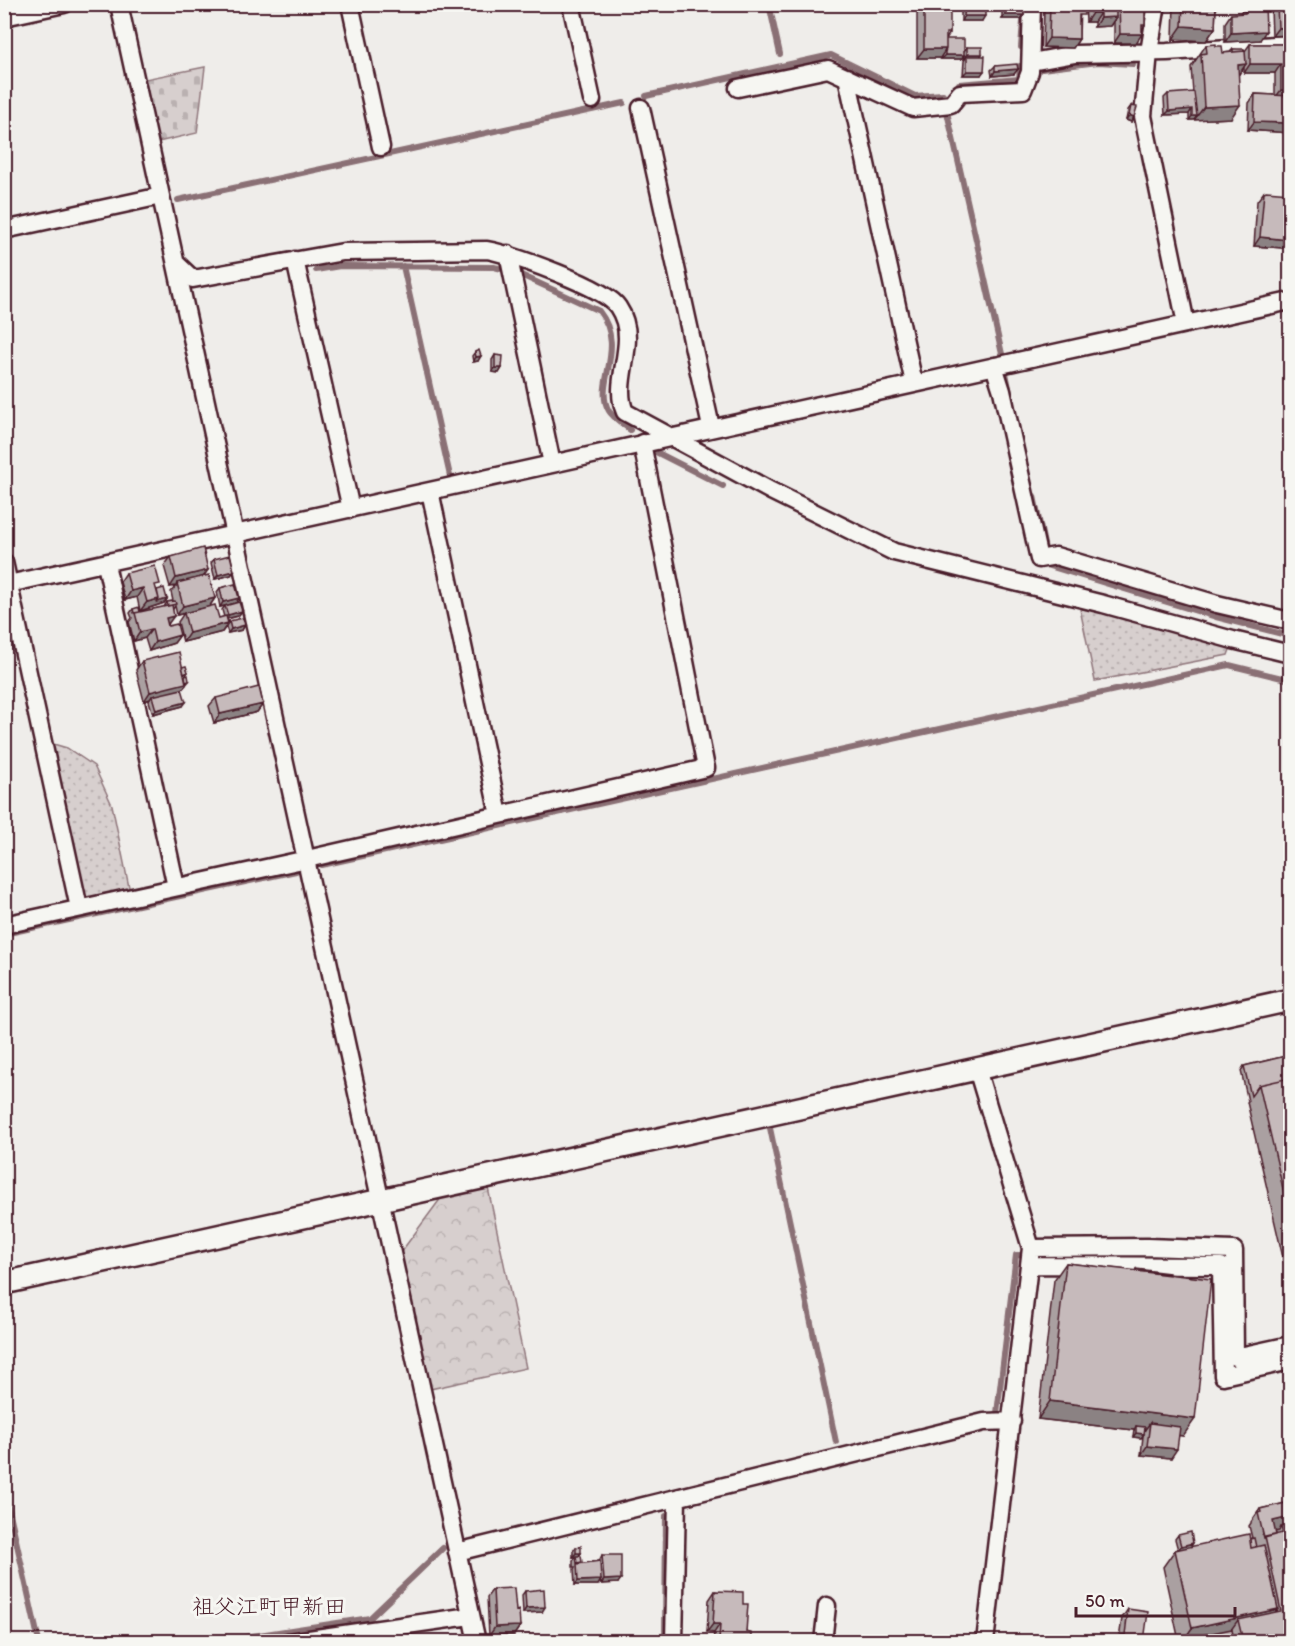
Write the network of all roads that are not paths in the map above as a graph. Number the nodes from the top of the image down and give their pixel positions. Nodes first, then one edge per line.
1 (64, 4) edge
2 (119, 4) edge
3 (350, 4) edge
4 (571, 4) edge
5 (1032, 4) edge
6 (1157, 4) edge
7 (4, 17) edge
8 (1290, 44) edge
9 (1149, 52) junction
10 (1031, 62) junction
11 (848, 77) junction
12 (738, 88) dead end
13 (592, 100) dead end
14 (641, 108) dead end
15 (381, 147) dead end
16 (161, 196) junction
17 (4, 230) edge
18 (508, 254) junction
19 (295, 260) junction
20 (176, 263) junction
21 (1290, 301) edge
22 (1186, 324) junction
23 (994, 366) junction
24 (914, 383) junction
25 (711, 428) junction
26 (669, 437) junction
27 (642, 443) junction
28 (552, 464) junction
29 (430, 491) junction
30 (351, 509) junction
31 (236, 536) junction
32 (4, 562) edge
33 (106, 564) junction
34 (7, 585) edge
35 (1290, 621) edge
36 (1290, 654) edge
37 (499, 815) junction
38 (307, 859) junction
39 (176, 887) junction
40 (79, 908) junction
41 (4, 925) edge
42 (1290, 1000) edge
43 (977, 1069) junction
44 (381, 1200) junction
45 (1030, 1248) junction
46 (1029, 1265) junction
47 (4, 1283) edge
48 (1287, 1353) edge
49 (1012, 1421) junction
50 (677, 1498) junction
51 (456, 1552) junction
52 (827, 1606) dead end
53 (470, 1616) junction
54 (288, 1641) edge
55 (477, 1641) edge
56 (674, 1641) edge
57 (823, 1641) edge
58 (985, 1641) edge

1 - 7 street
2 - 16 street
3 - 15 street
4 - 13 street
5 - 10 street
6 - 9 street
8 - 9 street
9 - 10 street
9 - 22 street
10 - 11 street
11 - 12 street
11 - 24 street
14 - 25 street
16 - 17 street
16 - 20 street
18 - 19 street
18 - 26 street
18 - 28 street
19 - 20 street
19 - 30 street
20 - 31 street
21 - 22 street
22 - 23 street
23 - 24 street
23 - 35 street
24 - 25 street
25 - 26 street
26 - 27 street
26 - 36 street
27 - 28 street
27 - 37 street
28 - 29 street
29 - 30 street
29 - 37 street
30 - 31 street
31 - 33 street
31 - 38 street
32 - 34 street
33 - 34 street
33 - 39 street
34 - 40 street
37 - 38 street
38 - 39 street
38 - 44 street
39 - 40 street
40 - 41 street
42 - 43 street
43 - 44 street
43 - 45 street
44 - 47 street
44 - 51 street
45 - 46 street
45 - 48 street
46 - 48 street
46 - 49 street
49 - 50 street
49 - 58 street
50 - 51 street
50 - 56 street
51 - 53 street
52 - 57 street
53 - 54 street
53 - 55 street

